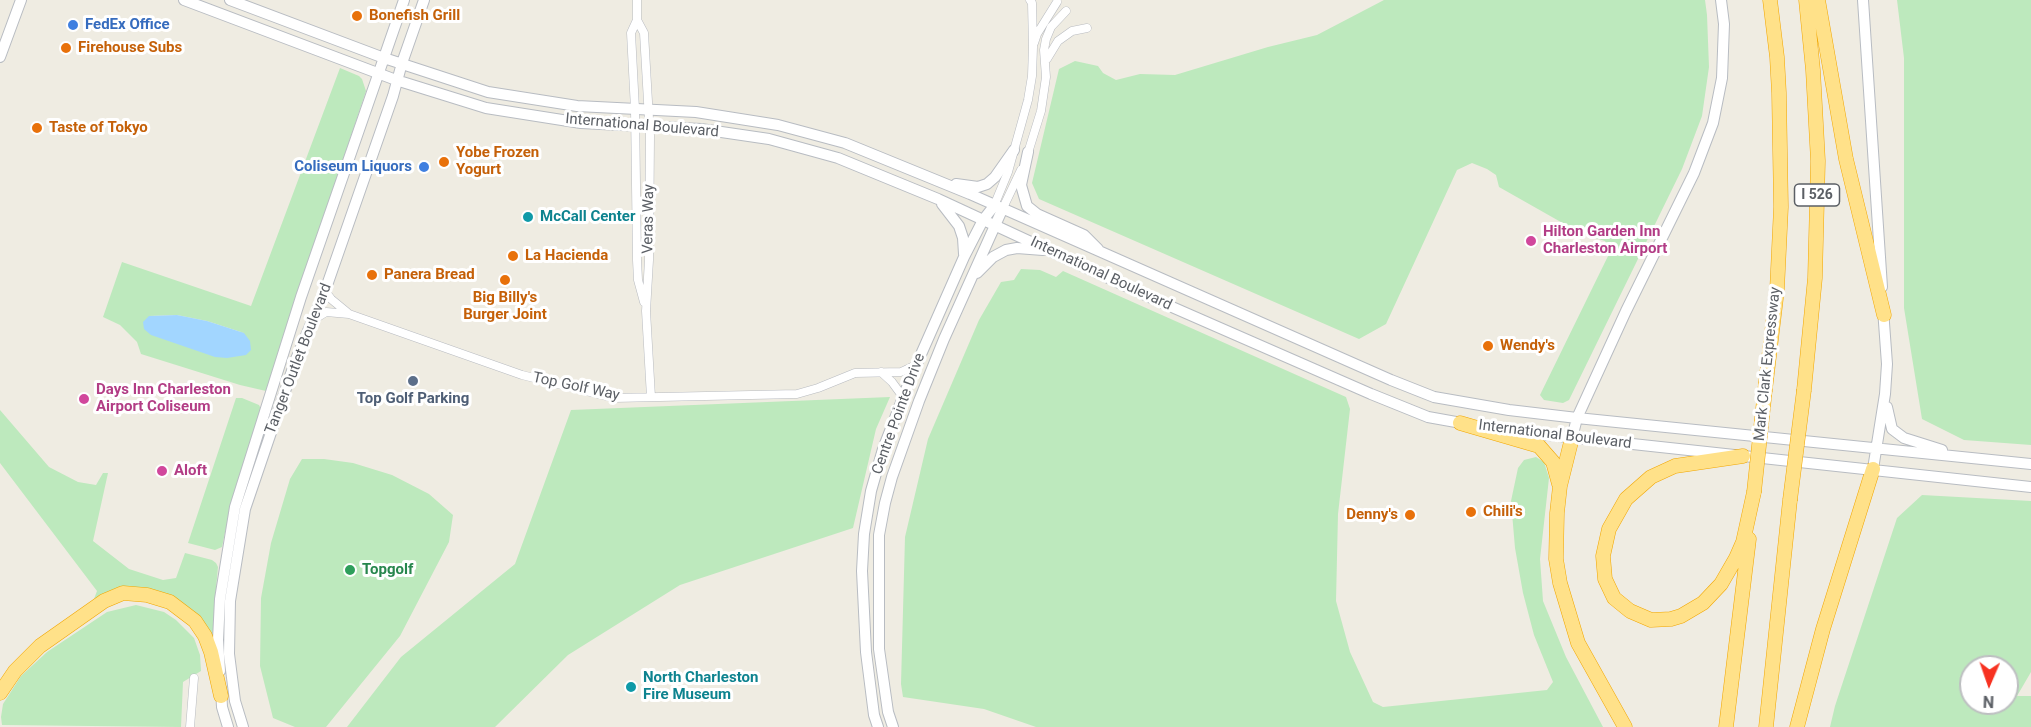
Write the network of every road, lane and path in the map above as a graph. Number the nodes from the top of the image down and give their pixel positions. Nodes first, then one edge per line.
1 (21, 0) edge
2 (184, 0) edge
3 (229, 0) edge
4 (405, 0) edge
5 (424, 0) edge
6 (637, 0) edge
7 (1030, 0) edge
8 (1720, 0) edge
9 (1770, 0) edge
10 (1806, 0) edge
11 (1818, 0) edge
12 (1863, 0) edge
13 (1057, 2) dead end
14 (1066, 11) dead end
15 (222, 15) junction
16 (637, 20) junction
17 (1087, 28) dead end
18 (1033, 46) junction
19 (0, 57) edge
20 (384, 58) junction
21 (402, 63) junction
22 (1045, 63) junction
23 (378, 74) junction
24 (396, 80) junction
25 (635, 109) junction
26 (648, 110) junction
27 (634, 126) junction
28 (649, 127) junction
29 (1014, 150) junction
30 (1028, 152) junction
31 (939, 181) junction
32 (938, 199) junction
33 (998, 208) junction
34 (983, 220) junction
35 (995, 226) junction
36 (1049, 250) junction
37 (1102, 253) junction
38 (964, 257) junction
39 (971, 278) junction
40 (325, 291) junction
41 (646, 311) junction
42 (349, 314) junction
43 (1884, 315) junction
44 (314, 320) junction
45 (916, 365) junction
46 (881, 372) junction
47 (1885, 394) junction
48 (651, 397) junction
49 (903, 397) junction
50 (1577, 418) junction
51 (1460, 423) junction
52 (1572, 438) junction
53 (1877, 449) junction
54 (1743, 456) junction
55 (1968, 458) junction
56 (2031, 464) edge
57 (1873, 469) junction
58 (1560, 486) junction
59 (2031, 487) edge
60 (1754, 492) junction
61 (194, 678) dead end
62 (0, 693) edge
63 (221, 696) junction
64 (190, 727) edge
65 (228, 727) edge
66 (243, 727) edge
67 (878, 727) edge
68 (893, 727) edge
69 (1625, 727) edge
70 (1726, 727) edge
71 (1766, 727) edge
72 (1797, 727) edge

1 - 19 main road
2 - 15 main road, International Boulevard
3 - 15 street
3 - 20 main road, International Boulevard
4 - 20 main road, Tanger Outlet Boulevard
5 - 21 main road, Tanger Outlet Boulevard
6 - 16 street
7 - 18 street
8 - 50 main road
9 - 60 highway, Mark Clark Expressway / I 526, bridge
10 - 71 highway, I 526, bridge
11 - 43 highway
12 - 43 main road
13 - 18 street
14 - 22 street
15 - 23 main road, International Boulevard
16 - 25 street, Veras Way
16 - 26 street, Veras Way
17 - 22 street
18 - 29 street
20 - 21 main road, International Boulevard
20 - 23 main road, Tanger Outlet Boulevard
21 - 24 main road, Tanger Outlet Boulevard
21 - 25 main road, International Boulevard
22 - 30 street
23 - 24 main road, International Boulevard
23 - 63 main road, Tanger Outlet Boulevard
24 - 27 main road, International Boulevard
24 - 40 main road, Tanger Outlet Boulevard
25 - 26 main road, International Boulevard
25 - 27 street, Veras Way
26 - 28 street, Veras Way
26 - 31 main road, International Boulevard
27 - 28 main road, International Boulevard
27 - 41 street, Veras Way
28 - 32 main road, International Boulevard
28 - 41 street, Veras Way
29 - 31 main road
29 - 33 street
30 - 33 street
30 - 37 main road
31 - 33 main road, International Boulevard
32 - 34 main road, International Boulevard
32 - 38 main road
33 - 34 main road, Centre Pointe Drive
33 - 35 main road, Centre Pointe Drive
33 - 37 main road, International Boulevard
34 - 35 main road, International Boulevard
34 - 38 main road, Centre Pointe Drive
35 - 36 main road, International Boulevard
35 - 39 main road, Centre Pointe Drive
36 - 39 main road
36 - 51 main road, International Boulevard
37 - 50 main road, International Boulevard
38 - 45 main road, Centre Pointe Drive
39 - 68 main road, Centre Pointe Drive
40 - 42 street, Top Golf Way
40 - 44 main road, Tanger Outlet Boulevard
41 - 48 street, Veras Way
42 - 44 street, Top Golf Way
42 - 48 street, Top Golf Way
43 - 47 main road
44 - 66 main road, Tanger Outlet Boulevard
45 - 46 street, Top Golf Way
45 - 49 main road, Centre Pointe Drive
46 - 48 street, Top Golf Way
46 - 49 street
47 - 53 main road
47 - 55 main road
49 - 67 main road, Centre Pointe Drive
50 - 52 main road
50 - 53 main road, International Boulevard
51 - 52 main road, International Boulevard
51 - 58 highway
52 - 54 main road, International Boulevard
52 - 58 highway
53 - 55 main road, International Boulevard
53 - 57 main road
54 - 57 main road, International Boulevard
54 - 60 highway
55 - 56 main road, International Boulevard
57 - 59 main road, International Boulevard
57 - 72 highway
58 - 69 highway
60 - 70 highway, Mark Clark Expressway / I 526
61 - 64 street
62 - 63 highway
63 - 65 main road, Tanger Outlet Boulevard

